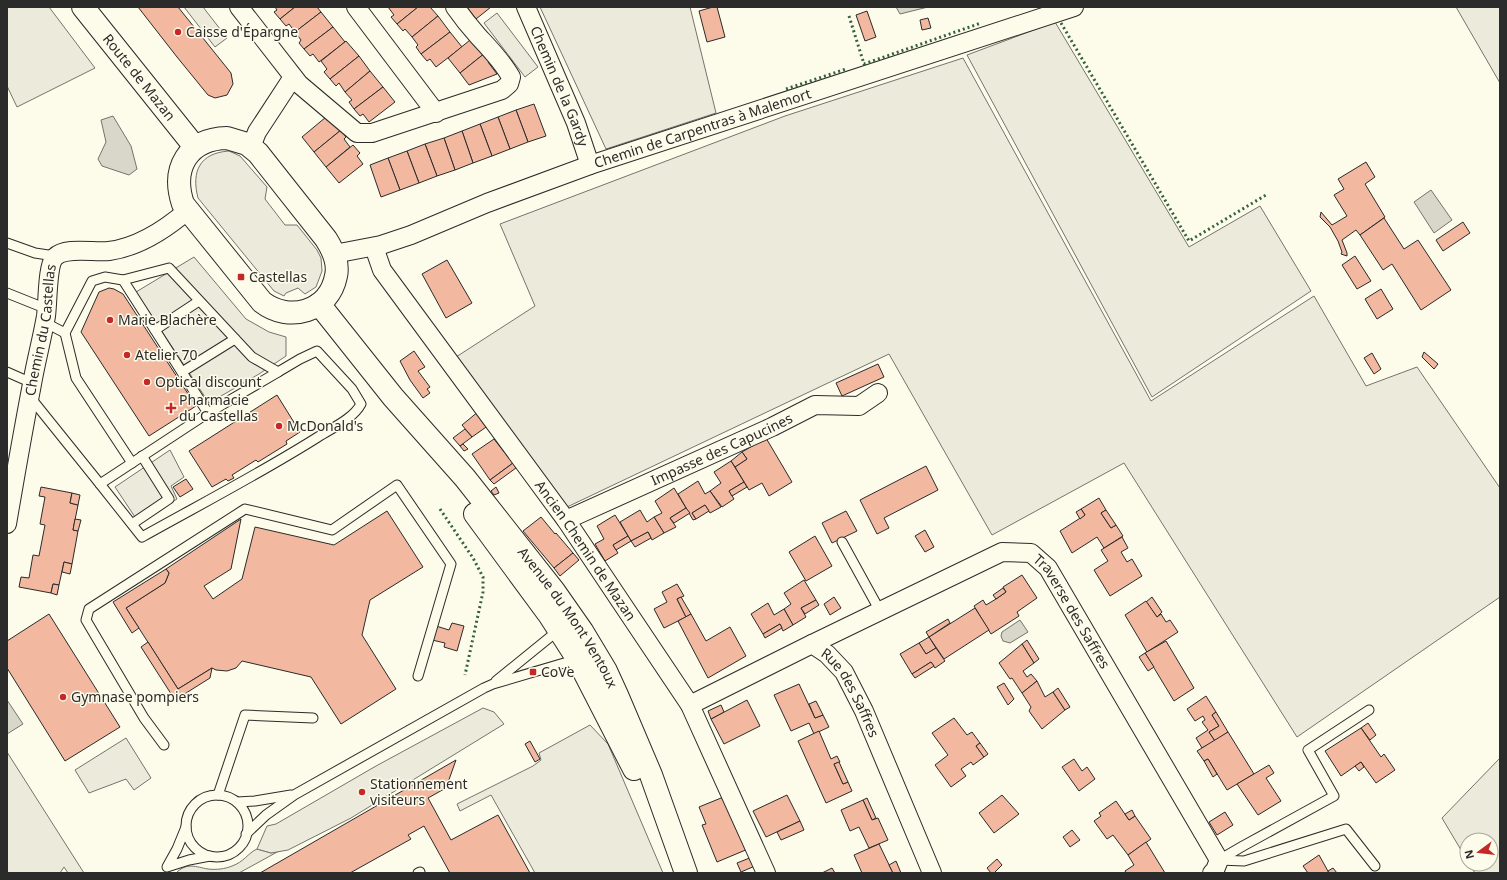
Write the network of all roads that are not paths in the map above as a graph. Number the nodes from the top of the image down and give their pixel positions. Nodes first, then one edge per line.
1 (83, 7) edge
2 (239, 7) edge
3 (356, 7) edge
4 (455, 7) edge
5 (526, 7) edge
6 (1074, 7) edge
7 (293, 77) junction
8 (436, 113) junction
9 (195, 147) junction
10 (251, 147) junction
11 (590, 165) junction
12 (188, 210) junction
13 (7, 243) edge
14 (374, 247) junction
15 (334, 254) junction
16 (55, 256) junction
17 (123, 280) junction
18 (7, 293) edge
19 (199, 301) junction
20 (319, 304) junction
21 (46, 316) junction
22 (155, 330) junction
23 (65, 333) junction
24 (234, 338) junction
25 (7, 372) edge
26 (182, 372) junction
27 (278, 372) junction
28 (31, 389) junction
29 (878, 393) dead end
30 (208, 413) junction
31 (142, 456) junction
32 (132, 463) junction
33 (100, 484) junction
34 (566, 520) junction
35 (7, 524) edge
36 (132, 524) junction
37 (842, 542) dead end
38 (880, 611) junction
39 (564, 622) junction
40 (812, 644) junction
41 (578, 649) junction
42 (418, 676) dead end
43 (493, 684) junction
44 (617, 695) junction
45 (690, 705) junction
46 (1369, 710) dead end
47 (313, 718) dead end
48 (164, 745) dead end
49 (218, 795) junction
50 (294, 795) junction
51 (237, 802) junction
52 (186, 827) junction
53 (246, 834) junction
54 (211, 856) junction
55 (1375, 866) dead end
56 (1215, 867) edge
57 (165, 870) edge
58 (685, 873) edge
59 (766, 873) edge
60 (932, 873) edge

1 - 9 main road, Route de Mazan
2 - 7 street
3 - 8 street
4 - 8 street
5 - 11 street, Chemin de la Gardy
6 - 11 street, Chemin de Carpentras à Malemort
7 - 8 street
7 - 10 street
9 - 10 main road
9 - 12 main road
10 - 15 main road
11 - 14 street, Chemin de Carpentras à Malemort
12 - 16 street, Chemin du Castellas
12 - 20 main road
13 - 16 lane
14 - 15 street, Chemin de Carpentras à Malemort
14 - 34 street, Ancien Chemin de Mazan
15 - 20 main road
16 - 21 street, Chemin du Castellas
17 - 19 lane
17 - 22 lane
17 - 23 lane
18 - 21 lane
19 - 22 lane
19 - 24 lane
20 - 39 main road, Avenue du Mont Ventoux
21 - 23 lane
21 - 28 street, Chemin du Castellas
22 - 26 lane
23 - 32 lane
24 - 26 lane
24 - 27 lane
25 - 28 lane
26 - 30 lane
27 - 30 lane
27 - 36 lane
28 - 33 lane
28 - 35 street, Chemin du Castellas
29 - 34 street, Impasse des Capucines
30 - 31 lane
31 - 32 lane
31 - 36 lane
32 - 33 lane
33 - 36 lane
34 - 45 street, Ancien Chemin de Mazan
37 - 38 lane
38 - 40 street, Traverse des Saffres
38 - 56 street, Traverse des Saffres
39 - 41 main road, Avenue du Mont Ventoux
39 - 43 lane
39 - 44 main road, Avenue du Mont Ventoux
40 - 45 street, Rue des Saffres
40 - 60 street, Rue des Saffres
41 - 43 lane
41 - 44 lane
41 - 58 main road, Avenue du Mont Ventoux
42 - 48 lane
43 - 50 lane
44 - 58 main road, Avenue du Mont Ventoux
45 - 59 street, Ancien Chemin de Mazan
46 - 56 lane
47 - 49 lane
49 - 51 lane
49 - 52 lane
50 - 51 lane
50 - 53 lane
51 - 53 lane
52 - 54 lane
52 - 57 lane
53 - 54 lane
54 - 57 lane
55 - 56 lane

